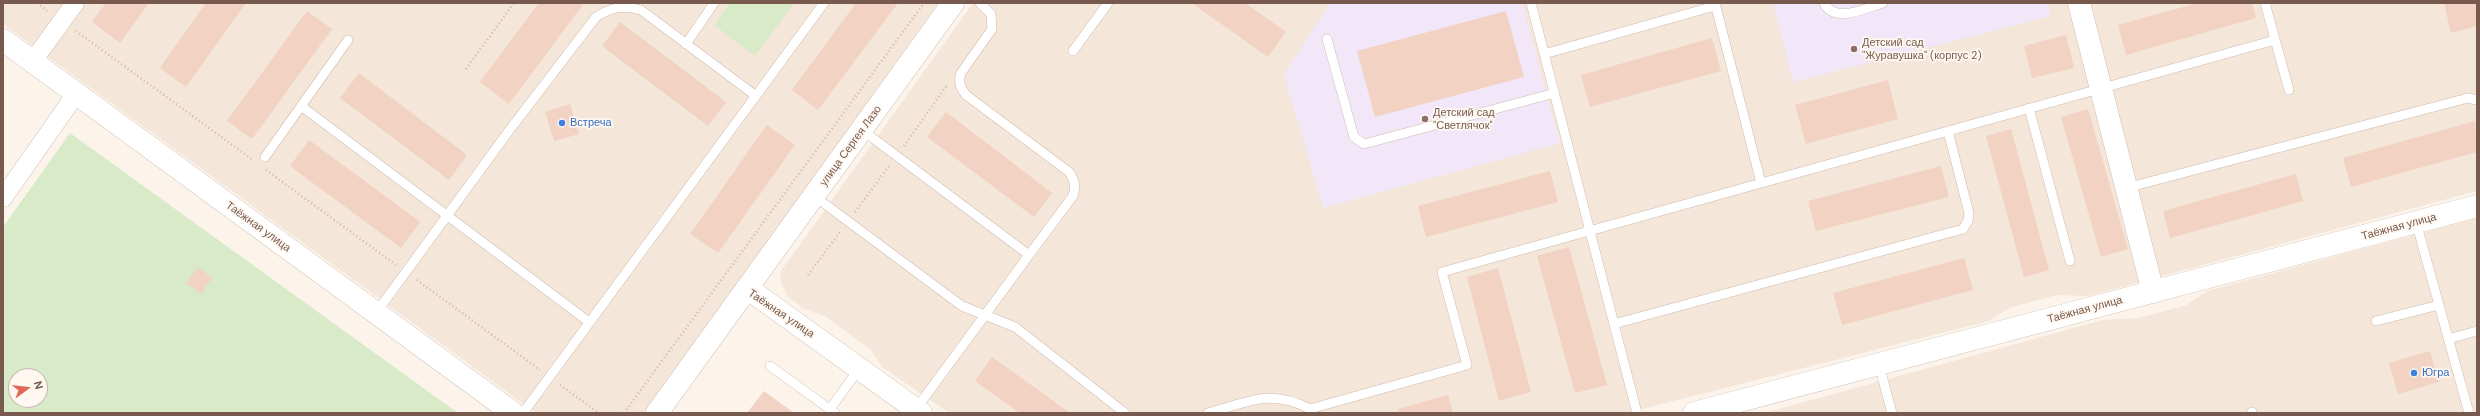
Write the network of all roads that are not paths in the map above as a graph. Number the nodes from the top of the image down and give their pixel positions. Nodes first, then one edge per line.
1 (75, 3) edge
2 (714, 3) edge
3 (824, 3) edge
4 (980, 3) edge
5 (1108, 3) edge
6 (1531, 3) edge
7 (1824, 3) edge
8 (1883, 3) edge
9 (2078, 3) edge
10 (2265, 3) edge
11 (1715, 4) edge
12 (948, 5) edge
13 (1327, 39) dead end
14 (3, 40) edge
15 (348, 40) dead end
16 (2275, 40) junction
17 (686, 44) junction
18 (1073, 51) dead end
19 (1544, 54) junction
20 (33, 62) junction
21 (2100, 88) junction
22 (2289, 90) dead end
23 (1555, 93) junction
24 (76, 94) junction
25 (756, 96) junction
26 (2477, 100) edge
27 (301, 106) junction
28 (2029, 108) junction
29 (862, 130) junction
30 (1948, 131) junction
31 (264, 157) dead end
32 (1762, 183) junction
33 (2126, 188) junction
34 (814, 196) junction
35 (3, 198) edge
36 (2477, 206) edge
37 (446, 216) junction
38 (2416, 222) junction
39 (1591, 231) junction
40 (1029, 255) junction
41 (2070, 261) dead end
42 (747, 288) junction
43 (2153, 292) junction
44 (2439, 305) junction
45 (376, 313) junction
46 (985, 315) junction
47 (2376, 321) dead end
48 (589, 322) junction
49 (1614, 324) junction
50 (2477, 331) edge
51 (2448, 339) junction
52 (1879, 364) junction
53 (770, 366) dead end
54 (859, 368) junction
55 (832, 411) edge
56 (918, 411) edge
57 (1310, 411) edge
58 (513, 413) edge
59 (523, 413) edge
60 (657, 413) edge
61 (1125, 413) edge
62 (1208, 413) edge
63 (1637, 413) edge
64 (1694, 413) edge
65 (1892, 413) edge
66 (2469, 413) edge

1 - 20 street
2 - 17 lane
3 - 25 lane
4 - 40 lane
5 - 18 lane
6 - 19 lane
7 - 8 lane
9 - 21 street
10 - 16 lane
11 - 19 lane
11 - 32 lane
12 - 29 street, улица Сергея Лазо
13 - 23 lane
14 - 20 street, Таёжная улица
15 - 27 lane
16 - 21 lane
16 - 22 lane
17 - 25 lane
17 - 37 lane
19 - 23 lane
20 - 24 street, Таёжная улица
21 - 28 lane
21 - 33 street
23 - 39 lane
24 - 35 street
24 - 45 street, Таёжная улица
25 - 48 lane
26 - 33 lane
27 - 31 lane
27 - 37 lane
28 - 30 lane
28 - 41 lane
29 - 34 street, улица Сергея Лазо
29 - 40 lane
30 - 32 lane
30 - 49 lane
32 - 39 lane
33 - 43 street
34 - 42 street, улица Сергея Лазо
34 - 46 lane
36 - 38 street, Таёжная улица
37 - 45 lane
37 - 48 lane
38 - 43 street, Таёжная улица
38 - 44 lane
39 - 49 lane
39 - 57 lane
40 - 46 lane
42 - 54 street, Таёжная улица
42 - 60 street, Таёжная улица
43 - 52 street, Таёжная улица
44 - 47 lane
44 - 51 lane
45 - 58 street, Таёжная улица
46 - 56 lane
46 - 61 lane
48 - 59 lane
49 - 63 lane
50 - 51 lane
51 - 66 lane
52 - 64 street, Таёжная улица
52 - 65 lane
53 - 55 lane
54 - 55 lane
54 - 56 street, Таёжная улица
57 - 62 lane

